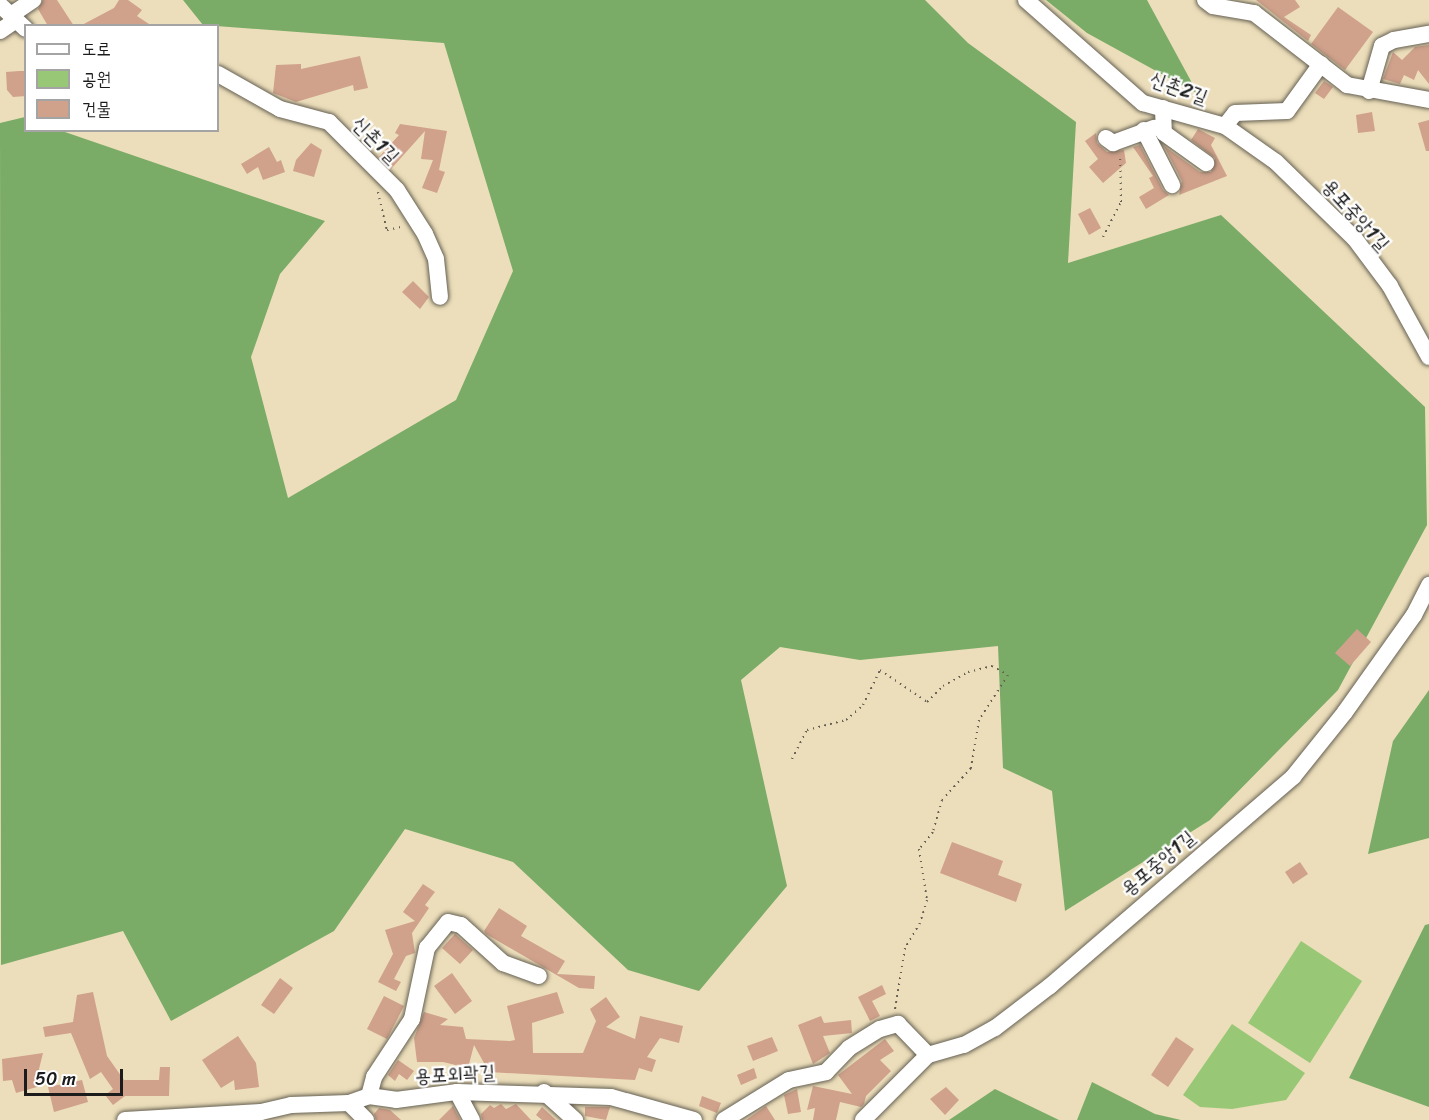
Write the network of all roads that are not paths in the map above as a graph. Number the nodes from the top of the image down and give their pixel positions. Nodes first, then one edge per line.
1 (33, 0) edge
2 (1026, 0) edge
3 (1205, 0) edge
4 (13, 17) edge
5 (0, 31) edge
6 (1429, 34) edge
7 (1321, 64) junction
8 (219, 75) edge
9 (1369, 92) junction
10 (1429, 100) edge
11 (1163, 108) junction
12 (1161, 126) junction
13 (1225, 126) junction
14 (1144, 130) junction
15 (1112, 140) road end
16 (1206, 163) dead end
17 (1172, 184) dead end
18 (440, 297) dead end
19 (1429, 357) edge
20 (1429, 585) edge
21 (539, 976) dead end
22 (928, 1055) junction
23 (457, 1092) junction
24 (544, 1092) junction
25 (369, 1096) junction
26 (350, 1102) junction
27 (291, 1106) junction
28 (241, 1117) edge
29 (125, 1120) edge
30 (305, 1120) edge
31 (366, 1120) edge
32 (472, 1120) edge
33 (575, 1120) edge
34 (694, 1120) edge
35 (724, 1120) edge
36 (863, 1120) edge

1 - 4 street
2 - 11 street, 신촌2길
3 - 7 street
4 - 5 street
6 - 9 street
7 - 9 street
7 - 13 street, 신촌2길
8 - 18 street, 신촌1길
9 - 10 street
11 - 12 street
11 - 13 street, 신촌2길
12 - 14 street
12 - 16 street
13 - 19 street, 용포중앙1길
14 - 15 street
14 - 17 street
20 - 22 street, 용포중앙1길
21 - 25 street, 용포외곽길
22 - 35 street
22 - 36 street, 용포중앙1길
23 - 24 street, 용포외곽길
23 - 25 street, 용포외곽길
23 - 32 street
24 - 33 street
24 - 34 street, 용포외곽길
25 - 26 street, 용포외곽길
26 - 27 street, 용포외곽길
26 - 31 street
27 - 28 street, 용포외곽길
27 - 30 street
28 - 29 street, 용포외곽길

